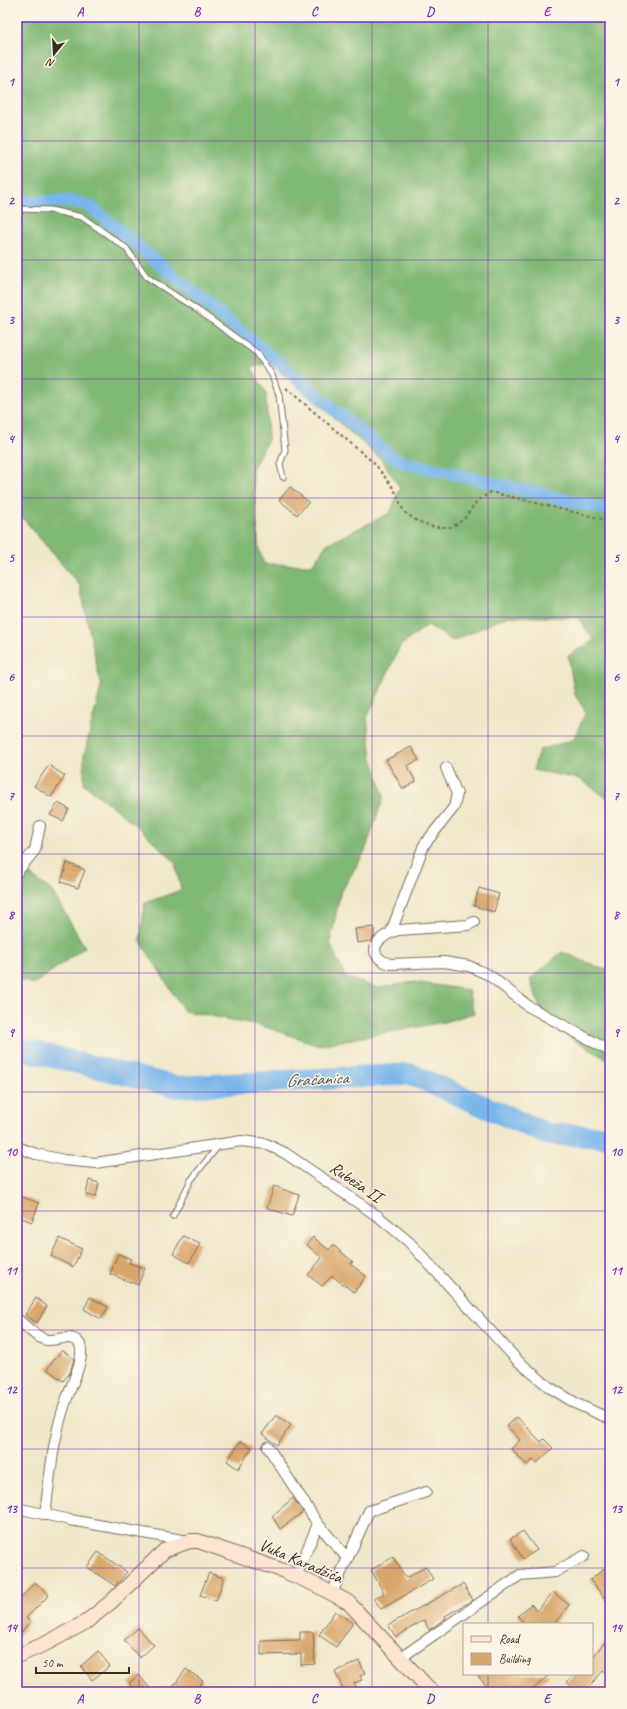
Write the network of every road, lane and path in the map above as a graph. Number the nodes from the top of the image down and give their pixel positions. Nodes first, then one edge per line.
1 (17, 209) edge
2 (272, 375) junction
3 (283, 477) dead end
4 (610, 521) edge
5 (446, 768) dead end
6 (40, 826) dead end
7 (17, 872) edge
8 (474, 922) dead end
9 (391, 932) junction
10 (610, 1051) edge
11 (220, 1145) junction
12 (17, 1147) edge
13 (173, 1216) dead end
14 (17, 1319) edge
15 (610, 1419) edge
16 (268, 1447) dead end
17 (426, 1492) dead end
18 (17, 1508) edge
19 (45, 1515) junction
20 (318, 1524) junction
21 (190, 1542) junction
22 (584, 1556) dead end
23 (348, 1559) junction
24 (296, 1576) junction
25 (332, 1593) junction
26 (17, 1656) edge
27 (400, 1659) junction
28 (432, 1692) edge

1 - 2 lane
2 - 3 lane
2 - 4 path
5 - 9 street
6 - 7 street
8 - 9 street
9 - 10 street
11 - 12 street, Rubeža II
11 - 13 lane
11 - 15 street, Rubeža II
14 - 19 street
16 - 20 street
17 - 23 street
18 - 19 street
19 - 21 street
20 - 23 street
20 - 24 street
21 - 24 street, Vuka Karadžića
21 - 26 street
22 - 27 street
23 - 25 street
24 - 25 street, Vuka Karadžića
25 - 27 street, Vuka Karadžića
27 - 28 street, Vuka Karadžića

